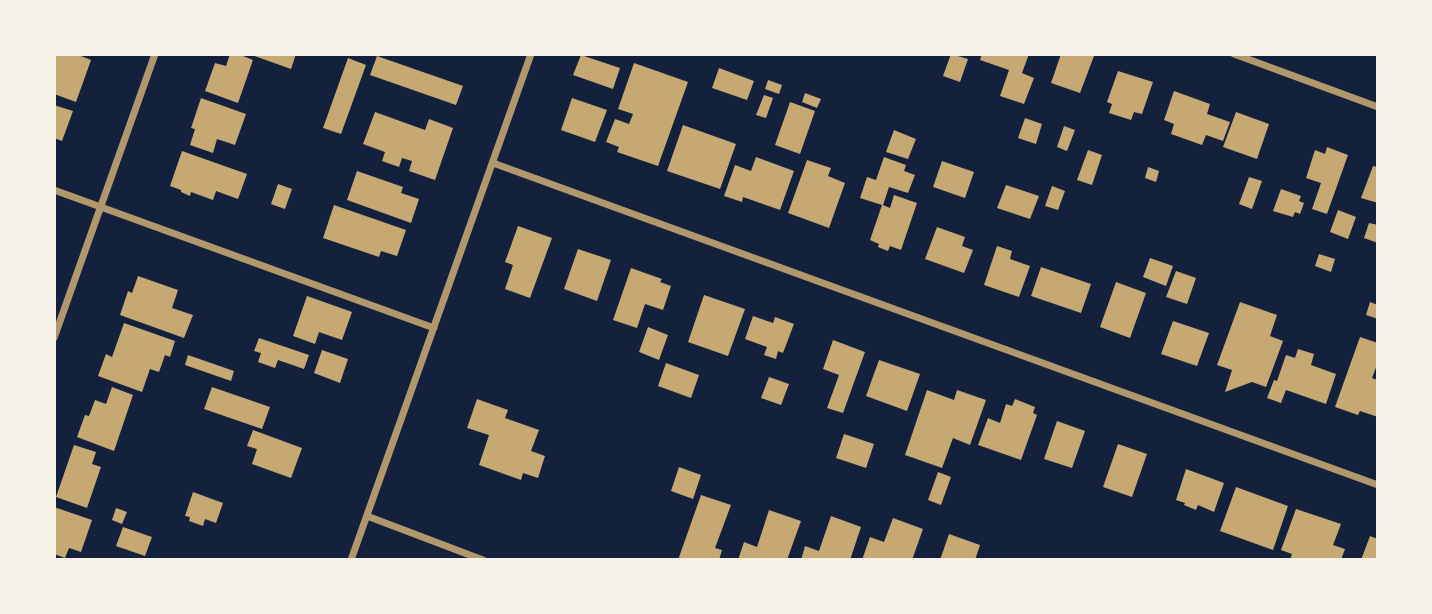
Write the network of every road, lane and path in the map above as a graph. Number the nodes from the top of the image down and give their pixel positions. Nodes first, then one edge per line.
1 (155, 54) edge
2 (531, 54) edge
3 (1234, 54) edge
4 (1378, 107) edge
5 (493, 163) junction
6 (54, 190) edge
7 (101, 207) junction
8 (434, 328) junction
9 (54, 338) edge
10 (1378, 485) edge
11 (367, 516) junction
12 (351, 560) edge
13 (483, 560) edge

1 - 7 street
2 - 5 street
3 - 4 street
5 - 8 street
5 - 10 street
6 - 7 street
7 - 8 street
7 - 9 street
8 - 11 street
11 - 12 street
11 - 13 street

